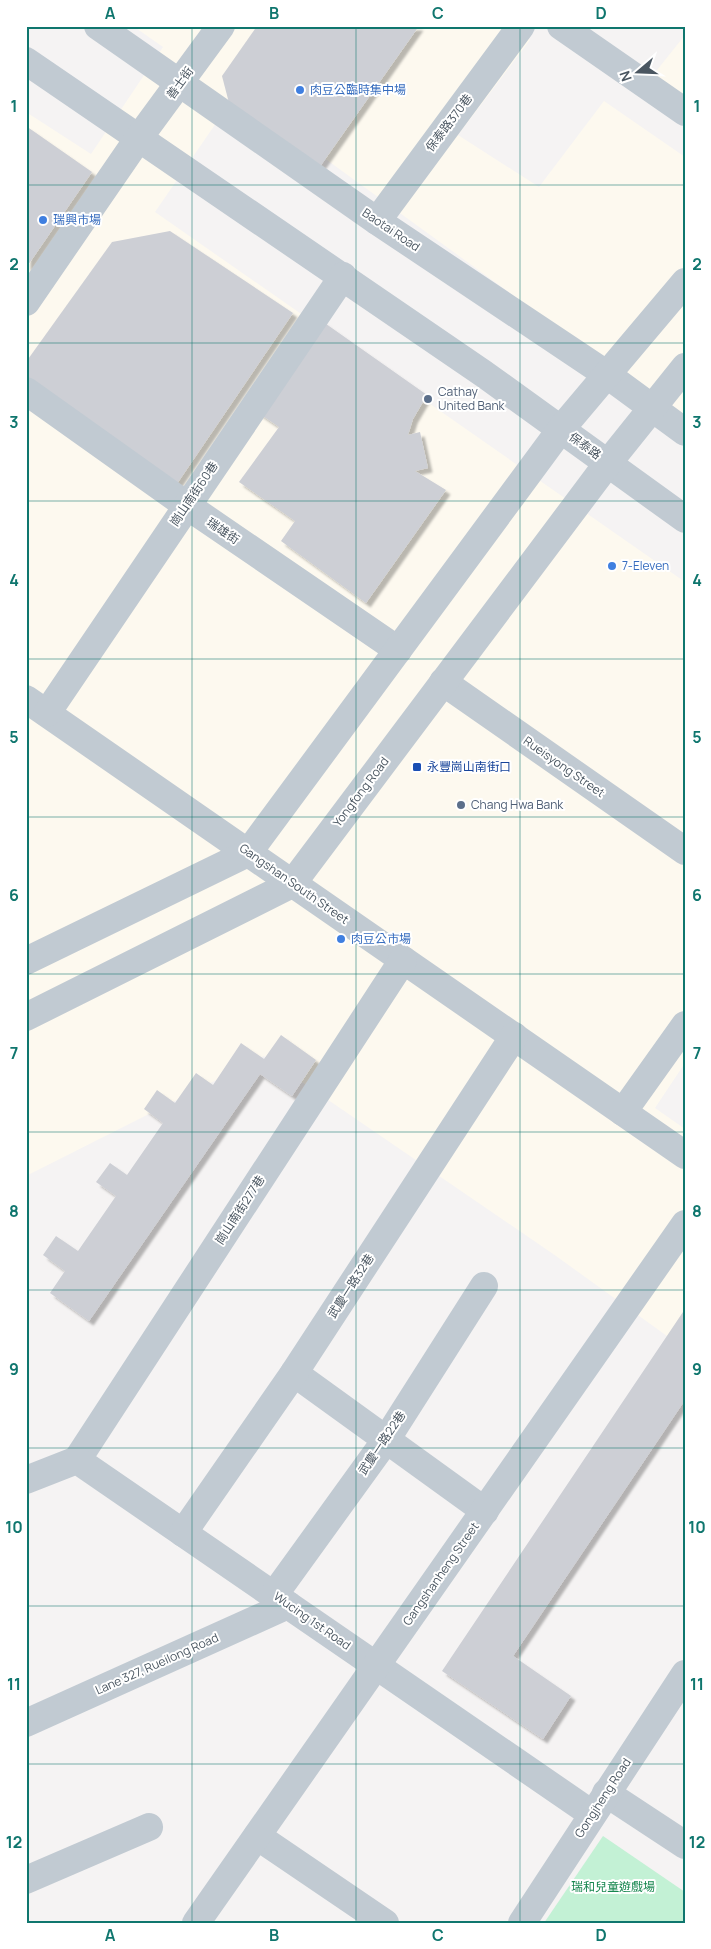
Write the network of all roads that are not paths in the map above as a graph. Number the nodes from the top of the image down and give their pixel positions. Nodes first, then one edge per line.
1 (98, 26) edge
2 (221, 26) edge
3 (521, 26) edge
4 (561, 26) edge
5 (26, 62) edge
6 (181, 82) junction
7 (685, 112) edge
8 (138, 139) junction
9 (377, 221) junction
10 (343, 276) junction
11 (685, 282) edge
12 (26, 302) edge
13 (685, 367) edge
14 (606, 374) junction
15 (26, 391) edge
16 (653, 408) junction
17 (561, 429) junction
18 (685, 432) edge
19 (608, 463) junction
20 (186, 505) junction
21 (685, 518) edge
22 (398, 650) junction
23 (444, 682) junction
24 (37, 706) edge
25 (685, 851) edge
26 (248, 853) junction
27 (292, 884) junction
28 (403, 960) junction
29 (26, 961) edge
30 (26, 1017) edge
31 (685, 1025) edge
32 (514, 1036) junction
33 (623, 1112) junction
34 (685, 1155) edge
35 (685, 1224) edge
36 (484, 1286) dead end
37 (294, 1373) junction
38 (386, 1440) junction
39 (77, 1460) junction
40 (26, 1480) edge
41 (485, 1511) junction
42 (184, 1533) junction
43 (281, 1600) junction
44 (377, 1666) junction
45 (685, 1674) edge
46 (26, 1723) edge
47 (599, 1804) junction
48 (149, 1826) dead end
49 (257, 1836) junction
50 (685, 1845) edge
51 (26, 1880) edge
52 (196, 1923) edge
53 (384, 1923) edge
54 (522, 1923) edge

1 - 6 street, Baotai Road
2 - 6 street, 善士街
3 - 9 street, 保泰路370巷
4 - 7 street
5 - 8 street
6 - 8 street, 善士街
6 - 9 street, Baotai Road
8 - 10 street
8 - 12 street, 善士街
9 - 14 street, Baotai Road
10 - 17 street
10 - 20 street, 崗山南街60巷
11 - 14 street
13 - 16 street, Yongfong Road
14 - 16 street, Baotai Road
14 - 17 street
15 - 20 street, 瑞雄街
16 - 18 street, Baotai Road
16 - 19 street, Yongfong Road
17 - 19 street, 保泰路
17 - 22 street
19 - 21 street
19 - 23 street, Yongfong Road
20 - 22 street, 瑞雄街
20 - 24 street, 崗山南街60巷
22 - 26 street
23 - 25 street, Rueisyong Street
23 - 27 street, Yongfong Road
24 - 26 street, Gangshan South Street
26 - 27 street, Gangshan South Street
26 - 29 street
27 - 28 street, Gangshan South Street
27 - 30 street, Yongfong Road
28 - 32 street, Gangshan South Street
28 - 39 street, 崗山南街277巷
31 - 33 street
32 - 33 street, Gangshan South Street
32 - 37 street, 武慶一路32巷
33 - 34 street, Gangshan South Street
35 - 41 street, Gangshanheng Street
36 - 38 street, 武慶一路22巷
37 - 38 street
37 - 42 street, 武慶一路32巷
38 - 41 street
38 - 43 street, 武慶一路22巷
39 - 40 street
39 - 42 street, Wucing 1st Road
41 - 44 street, Gangshanheng Street
42 - 43 street, Wucing 1st Road
43 - 44 street, Wucing 1st Road
43 - 46 street, Lane 327, Rueilong Road
44 - 47 street, Wucing 1st Road
44 - 49 street, Gangshanheng Street
45 - 47 street, Gongjheng Road
47 - 50 street, Wucing 1st Road
47 - 54 street, Gongjheng Road
48 - 51 street
49 - 52 street, Gangshanheng Street
49 - 53 street

